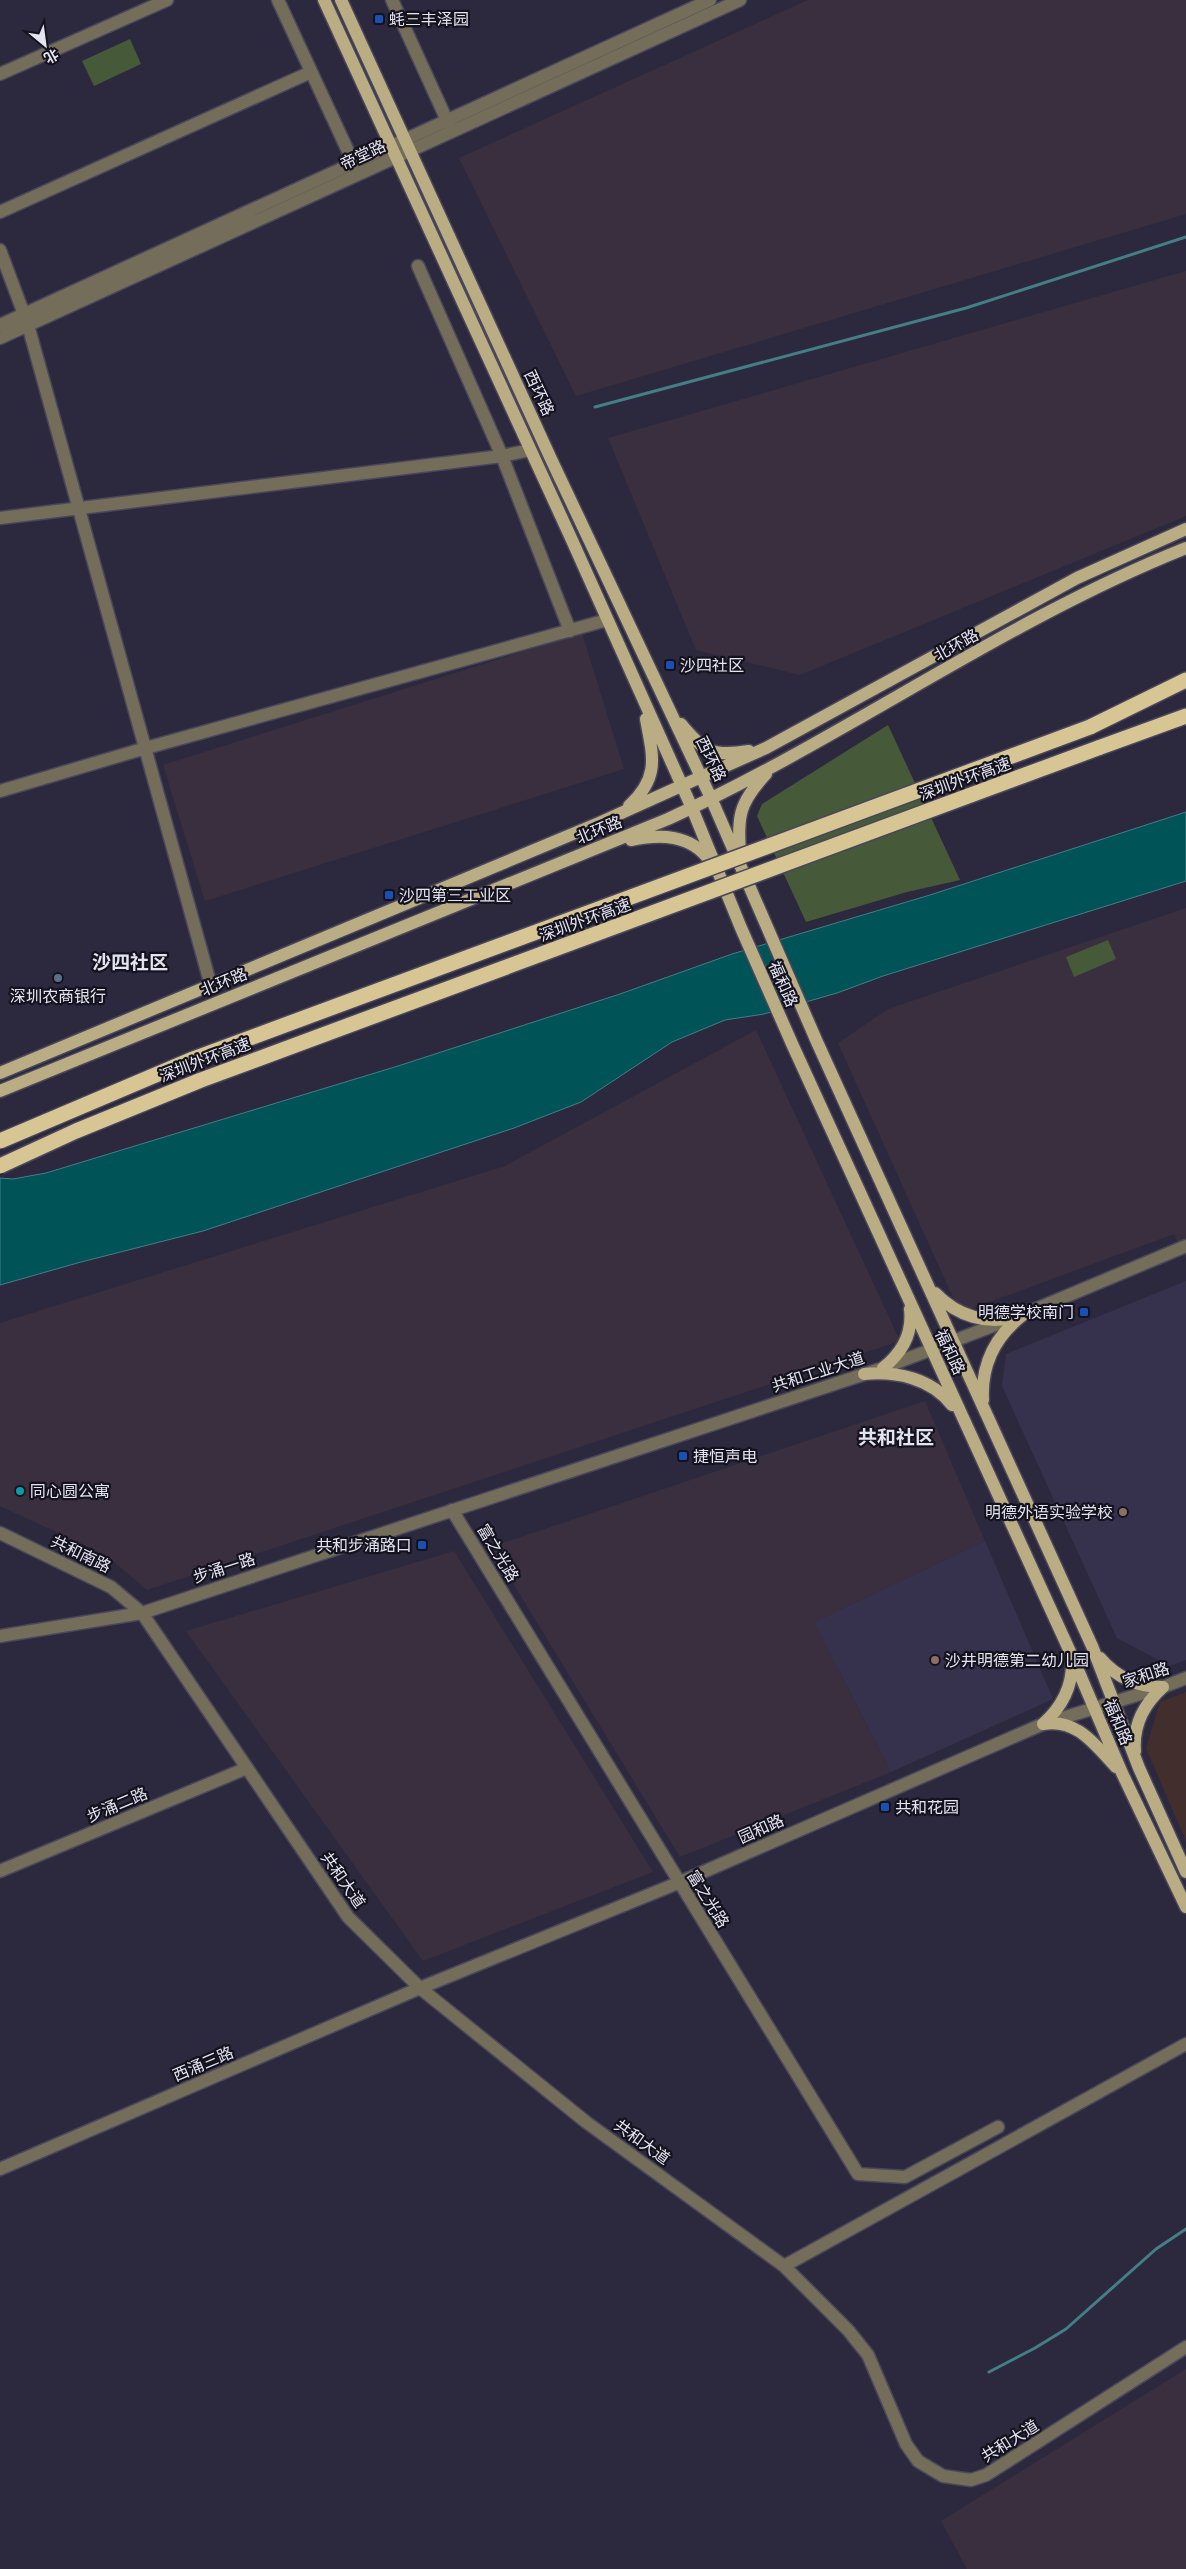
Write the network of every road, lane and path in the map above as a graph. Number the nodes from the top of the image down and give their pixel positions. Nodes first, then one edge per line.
1 (167, 0) edge
2 (278, 0) edge
3 (324, 0) edge
4 (341, 0) edge
5 (392, 0) edge
6 (710, 0) edge
7 (740, 0) edge
8 (311, 72) junction
9 (0, 74) edge
10 (450, 126) junction
11 (407, 146) junction
12 (393, 152) junction
13 (354, 164) junction
14 (0, 212) edge
15 (0, 250) edge
16 (418, 266) dead end
17 (26, 320) junction
18 (0, 325) edge
19 (0, 338) edge
20 (530, 450) junction
21 (502, 456) junction
22 (79, 507) junction
23 (0, 518) edge
24 (1186, 529) edge
25 (1186, 548) edge
26 (607, 620) junction
27 (570, 631) junction
28 (1186, 680) edge
29 (1186, 692) edge
30 (643, 700) junction
31 (669, 708) junction
32 (1186, 716) edge
33 (1186, 725) edge
34 (1090, 727) junction
35 (146, 748) junction
36 (766, 748) junction
37 (1098, 748) junction
38 (773, 767) junction
39 (701, 777) junction
40 (682, 786) junction
41 (0, 791) edge
42 (711, 798) junction
43 (692, 808) junction
44 (621, 813) junction
45 (606, 845) junction
46 (741, 865) junction
47 (719, 873) junction
48 (211, 986) junction
49 (0, 1073) edge
50 (0, 1091) edge
51 (0, 1141) edge
52 (0, 1166) edge
53 (1186, 1246) edge
54 (929, 1285) junction
55 (906, 1295) junction
56 (1024, 1314) junction
57 (954, 1341) junction
58 (931, 1350) junction
59 (883, 1368) junction
60 (864, 1374) junction
61 (986, 1411) junction
62 (964, 1421) junction
63 (452, 1510) junction
64 (0, 1533) edge
65 (142, 1612) junction
66 (0, 1636) edge
67 (1092, 1646) junction
68 (1072, 1656) junction
69 (1186, 1678) edge
70 (1163, 1687) junction
71 (1115, 1702) junction
72 (1094, 1708) junction
73 (1043, 1724) junction
74 (1136, 1759) junction
75 (247, 1768) junction
76 (1122, 1773) junction
77 (0, 1872) edge
78 (1186, 1872) edge
79 (678, 1883) junction
80 (1186, 1907) edge
81 (420, 1988) junction
82 (1186, 2044) edge
83 (998, 2127) dead end
84 (0, 2169) edge
85 (784, 2266) junction
86 (1186, 2347) edge

1 - 9 street
2 - 8 street
3 - 12 main road, 西环路
4 - 11 main road, 西环路
5 - 10 street
6 - 10 street, 帝堂路
7 - 10 street, 帝堂路
8 - 13 street
8 - 14 street
10 - 11 street, 帝堂路
11 - 12 street, 帝堂路
11 - 31 main road, 西环路
12 - 13 street, 帝堂路
12 - 17 street, 帝堂路
12 - 20 main road, 西环路
13 - 17 street, 帝堂路
15 - 17 street
16 - 21 street
17 - 18 street, 帝堂路
17 - 19 street, 帝堂路
17 - 22 street
20 - 21 street
20 - 26 main road, 西环路
21 - 22 street
21 - 27 street
22 - 23 street
22 - 35 street
24 - 36 main road, 北环路
25 - 38 main road, 北环路
26 - 27 street
26 - 30 main road, 西环路
27 - 35 street
28 - 34 highway
29 - 34 highway, 深圳外环高速
30 - 40 main road, 西环路
30 - 44 main road
31 - 36 main road
31 - 39 main road, 西环路
32 - 37 highway, 深圳外环高速
33 - 37 highway
34 - 51 highway, 深圳外环高速, bridge
35 - 41 street
35 - 48 street
36 - 39 main road, 北环路
37 - 52 highway, 深圳外环高速, bridge
38 - 42 main road, 北环路
38 - 46 main road
39 - 40 main road, 北环路
39 - 42 main road, 西环路
40 - 43 main road, 西环路
40 - 44 main road, 北环路
42 - 43 main road, 北环路
42 - 46 main road, 福和路
43 - 45 main road, 北环路
43 - 47 main road, 福和路
44 - 48 main road, 北环路
45 - 47 main road
45 - 50 main road, 北环路
46 - 54 main road, 福和路
47 - 55 main road, 福和路
48 - 49 main road, 北环路
53 - 56 street, 共和工业大道
54 - 56 main road
54 - 57 main road, 福和路
55 - 58 main road, 福和路
55 - 59 main road
56 - 57 street, 共和工业大道
56 - 61 main road
57 - 58 street, 共和工业大道
57 - 61 main road, 福和路
58 - 59 street, 共和工业大道
58 - 62 main road, 福和路
59 - 60 street, 共和工业大道
60 - 62 main road
60 - 63 street, 共和工业大道
61 - 67 main road, 福和路
62 - 68 main road, 福和路
63 - 65 street, 步涌一路
63 - 79 street, 富之光路
64 - 65 street, 共和南路
65 - 66 street, 步涌一路
65 - 75 street, 共和大道
67 - 70 main road
67 - 71 main road, 福和路
68 - 72 main road, 福和路
68 - 73 main road
69 - 70 street, 家和路
70 - 71 street, 家和路
70 - 74 main road
71 - 72 street, 园和路
71 - 74 main road, 福和路
72 - 73 street, 园和路
72 - 76 main road, 福和路
73 - 76 main road
73 - 79 street, 园和路
74 - 78 main road, 福和路
75 - 77 street, 步涌二路
75 - 81 street, 共和大道
76 - 80 main road, 福和路
79 - 81 street, 园和路
79 - 83 street, 富之光路
81 - 84 street, 西涌三路
81 - 85 street, 共和大道
82 - 85 street
85 - 86 street, 共和大道

